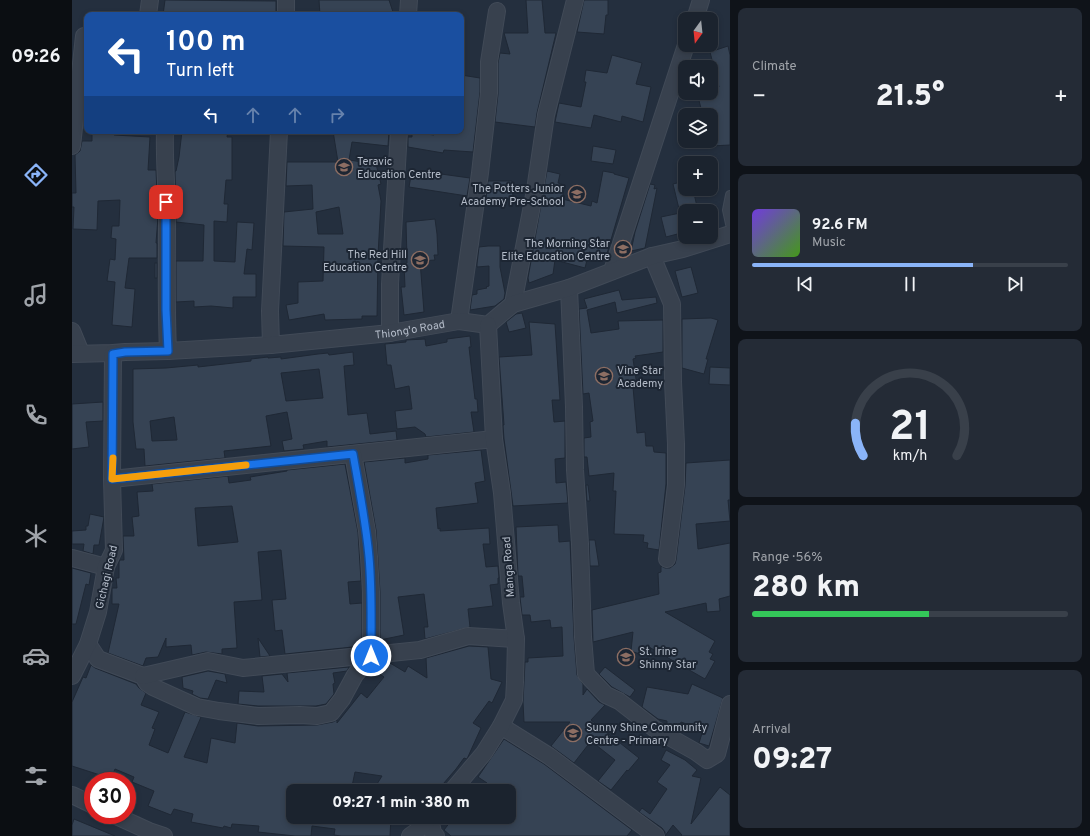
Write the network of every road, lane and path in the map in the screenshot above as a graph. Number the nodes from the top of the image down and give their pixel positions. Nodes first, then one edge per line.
1 (150, 0) edge
2 (286, 0) edge
3 (409, 0) edge
4 (575, 0) edge
5 (701, 0) edge
6 (497, 11) dead end
7 (148, 12) edge
8 (286, 12) edge
9 (408, 12) edge
10 (697, 12) edge
11 (84, 36) dead end
12 (684, 52) edge
13 (165, 134) edge
14 (279, 134) edge
15 (399, 134) edge
16 (72, 146) edge
17 (730, 195) edge
18 (730, 224) edge
19 (730, 234) edge
20 (652, 256) junction
21 (612, 271) junction
22 (569, 288) junction
23 (513, 304) junction
24 (459, 321) junction
25 (488, 325) junction
26 (72, 331) edge
27 (390, 333) junction
28 (271, 345) junction
29 (168, 351) junction
30 (76, 354) edge
31 (113, 354) junction
32 (494, 439) junction
33 (353, 454) junction
34 (112, 479) junction
35 (72, 558) edge
36 (668, 558) dead end
37 (106, 567) junction
38 (516, 639) junction
39 (88, 644) junction
40 (371, 656) junction
41 (72, 676) edge
42 (143, 676) junction
43 (730, 704) edge
44 (502, 726) junction
45 (458, 784) edge
46 (72, 795) edge
47 (84, 801) edge
48 (133, 824) edge
49 (423, 824) edge
50 (431, 824) edge
51 (164, 836) edge
52 (410, 836) edge
53 (436, 836) edge
54 (656, 836) edge

1 - 7 street
2 - 8 street
3 - 9 street
4 - 23 street
5 - 10 street
6 - 24 street
11 - 16 street
12 - 21 street
13 - 29 street
14 - 28 street
15 - 27 street
17 - 18 lane
19 - 20 street
20 - 21 street
20 - 36 street
21 - 22 street
22 - 23 street
22 - 43 street
23 - 25 street
24 - 25 street, Thiong'o Road
24 - 27 street, Thiong'o Road
25 - 32 street, Manga Road
26 - 30 street
27 - 28 street, Thiong'o Road
28 - 29 street, Thiong'o Road
29 - 31 street, Thiong'o Road
30 - 31 street, Thiong'o Road
31 - 34 street, Gichagi Road
32 - 33 street
32 - 38 street, Manga Road
33 - 34 street
33 - 40 street
34 - 37 street, Gichagi Road
35 - 37 street
37 - 39 street, Gichagi Road
38 - 40 street
38 - 44 street, Manga Road
39 - 41 street, Gichagi Road
39 - 42 street
40 - 42 street
40 - 42 street
44 - 45 street, Manga Road
44 - 54 street
46 - 47 street
48 - 51 street
49 - 52 street
50 - 53 street

